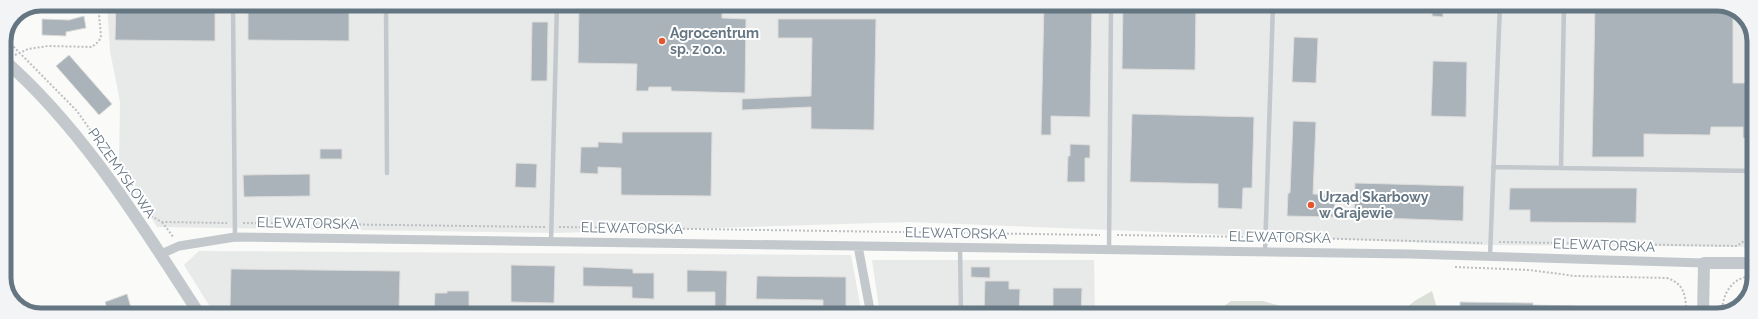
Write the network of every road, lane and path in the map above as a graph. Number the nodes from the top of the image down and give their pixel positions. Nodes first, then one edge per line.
1 (99, 11) edge
2 (233, 11) edge
3 (386, 11) edge
4 (557, 11) edge
5 (1111, 11) edge
6 (1273, 11) edge
7 (1500, 11) edge
8 (1564, 11) edge
9 (11, 44) edge
10 (20, 52) junction
11 (11, 57) edge
12 (11, 67) edge
13 (103, 149) dead end
14 (1493, 167) junction
15 (1561, 168) junction
16 (1747, 172) edge
17 (387, 173) dead end
18 (147, 212) dead end
19 (235, 223) junction
20 (552, 227) junction
21 (1110, 235) junction
22 (236, 237) junction
23 (1266, 237) junction
24 (1747, 239) edge
25 (551, 242) junction
26 (1490, 243) junction
27 (858, 246) junction
28 (960, 248) junction
29 (1109, 250) junction
30 (1265, 252) junction
31 (160, 254) junction
32 (1490, 256) junction
33 (1704, 263) junction
34 (1747, 263) edge
35 (1452, 267) dead end
36 (1747, 278) edge
37 (1722, 307) edge
38 (195, 308) edge
39 (870, 308) edge
40 (961, 308) edge
41 (1685, 308) edge
42 (1703, 308) edge

1 - 10 path
2 - 19 lane
3 - 17 lane
4 - 20 lane
5 - 21 lane
6 - 23 lane
7 - 14 lane
8 - 15 lane
9 - 10 path
10 - 11 path
10 - 13 path
12 - 31 street, PRZEMYSŁOWA
14 - 15 lane
14 - 26 lane
15 - 16 lane
18 - 19 path
19 - 20 path
19 - 22 lane
20 - 21 path
20 - 25 lane
21 - 23 path
21 - 29 lane
22 - 25 street, ELEWATORSKA
22 - 31 street, ELEWATORSKA
23 - 26 path
23 - 30 lane
24 - 26 path
25 - 27 street, ELEWATORSKA
26 - 32 lane
27 - 28 street, ELEWATORSKA
27 - 39 street
28 - 29 street, ELEWATORSKA
28 - 40 lane
29 - 30 street, ELEWATORSKA
30 - 32 street, ELEWATORSKA
31 - 38 street, PRZEMYSŁOWA
32 - 33 street, ELEWATORSKA
33 - 34 street, ELEWATORSKA
33 - 42 street
35 - 41 path
36 - 37 path

